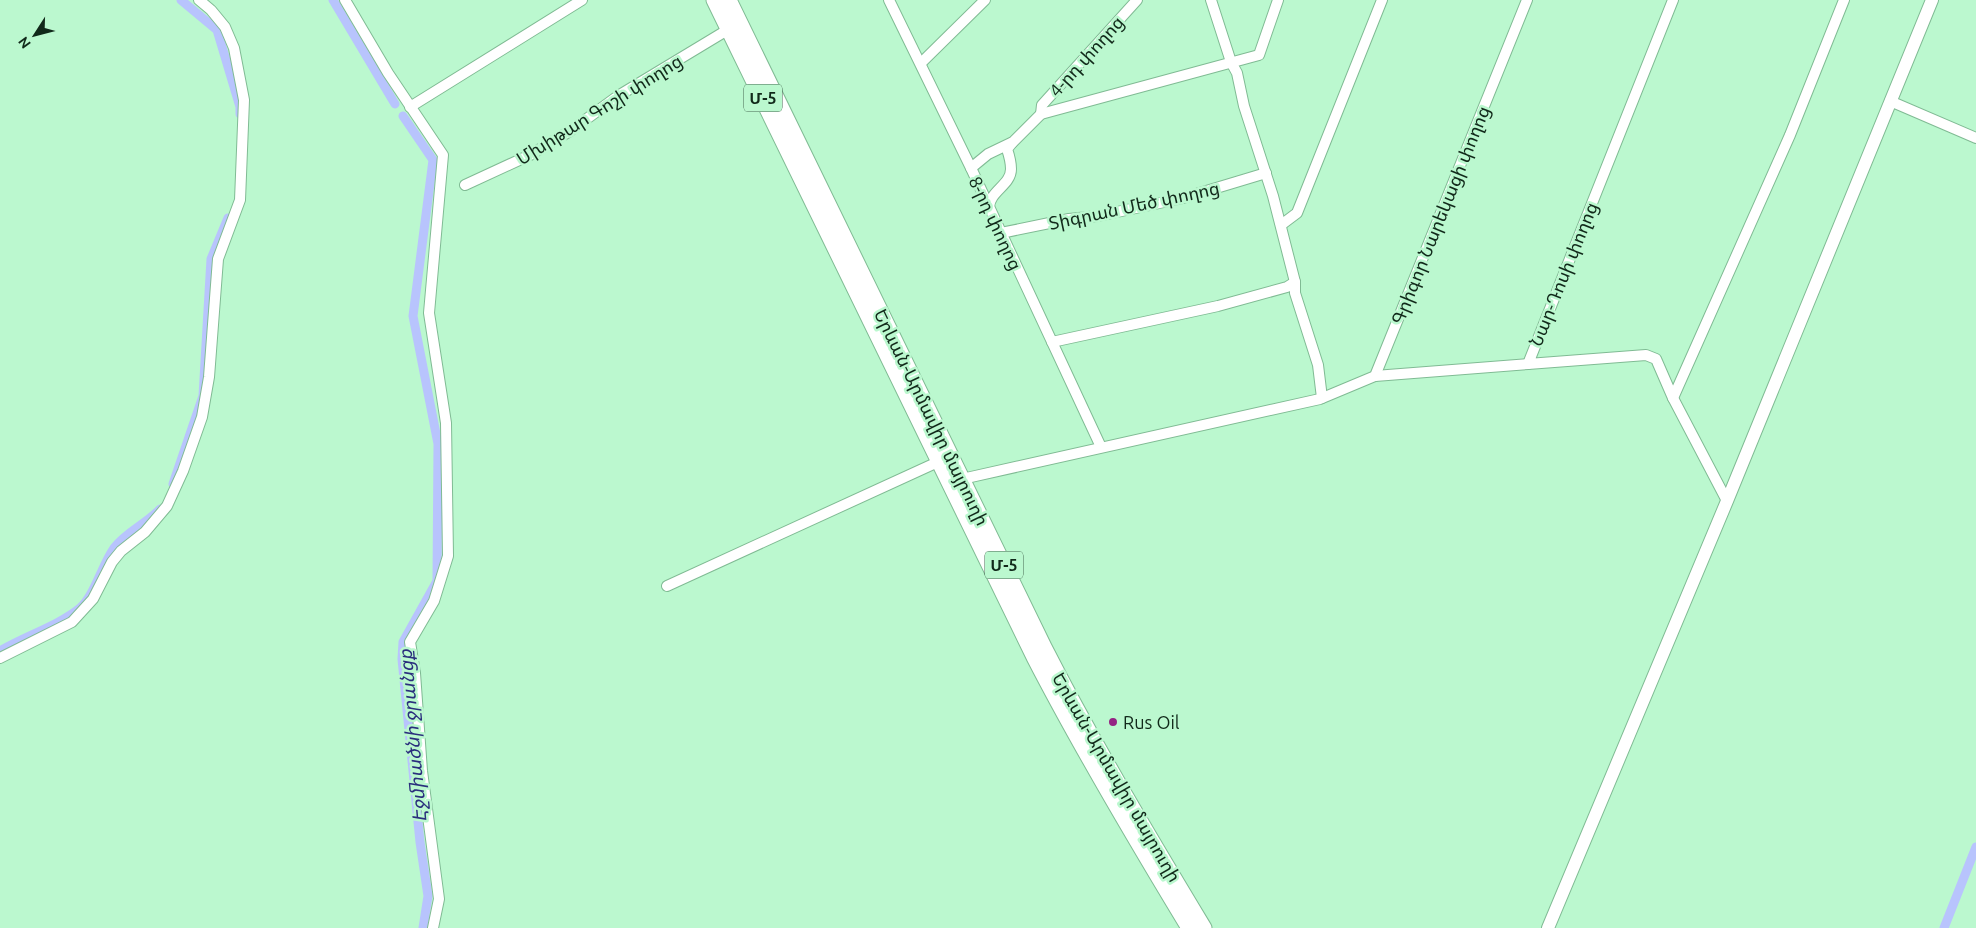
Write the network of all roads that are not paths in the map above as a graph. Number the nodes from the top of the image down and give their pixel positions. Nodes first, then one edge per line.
1 (199, 0) edge
2 (344, 0) edge
3 (582, 0) edge
4 (714, 0) edge
5 (729, 0) edge
6 (889, 0) edge
7 (984, 0) edge
8 (1137, 0) edge
9 (1211, 0) edge
10 (1278, 0) edge
11 (1382, 0) edge
12 (1527, 0) edge
13 (1673, 0) edge
14 (1844, 0) edge
15 (1932, 0) edge
16 (729, 30) junction
17 (1232, 62) junction
18 (921, 63) junction
19 (1890, 101) junction
20 (410, 107) junction
21 (1041, 114) junction
22 (1976, 138) edge
23 (1013, 142) junction
24 (971, 168) junction
25 (1266, 173) junction
26 (466, 184) dead end
27 (817, 195) junction
28 (989, 207) junction
29 (1281, 225) junction
30 (1001, 233) junction
31 (1296, 282) junction
32 (1052, 342) junction
33 (1528, 364) junction
34 (1375, 376) junction
35 (1673, 398) junction
36 (1321, 399) junction
37 (1101, 448) junction
38 (940, 461) junction
39 (962, 479) junction
40 (1726, 502) junction
41 (666, 586) dead end
42 (0, 658) edge
43 (433, 928) edge
44 (1189, 928) edge
45 (1204, 928) edge
46 (1548, 928) edge

1 - 42 street
2 - 20 street
3 - 20 street
4 - 16 highway, Մ-5
5 - 27 highway, Մ-5
6 - 18 street, 8-րդ փողոց
7 - 18 street
8 - 21 street, 4-րդ փողոց
9 - 17 street
10 - 17 street
11 - 29 street
12 - 34 street, Գրիգոր Նարեկացի փողոց
13 - 33 street, Նար-Դոսի փողոց
14 - 35 street
15 - 19 main road
16 - 26 street, Մխիթար Գոշի փողոց
16 - 27 highway, Մ-5
17 - 21 street
17 - 25 street
18 - 24 street, 8-րդ փողոց
19 - 22 street
19 - 40 main road
20 - 43 street
21 - 23 street
23 - 24 street
23 - 28 street
24 - 28 street, 8-րդ փողոց
25 - 29 street
25 - 30 street, Տիգրան Մեծ փողոց
27 - 38 highway, Երևան-Արմավիր մայրուղի / Մ-5
27 - 39 highway, Երևան-Արմավիր մայրուղի / Մ-5
28 - 30 street, 8-րդ փողոց
29 - 31 street
30 - 32 street, 8-րդ փողոց
31 - 32 street
31 - 36 street
32 - 37 street, 8-րդ փողոց
33 - 34 street
33 - 35 street, Նար-Դոսի փողոց
34 - 36 street
35 - 40 street, Նար-Դոսի փողոց
36 - 37 street
37 - 39 street
38 - 41 street
38 - 44 highway, Երևան-Արմավիր մայրուղի / Մ-5
39 - 45 highway, Երևան-Արմավիր մայրուղի / Մ-5
40 - 46 main road

